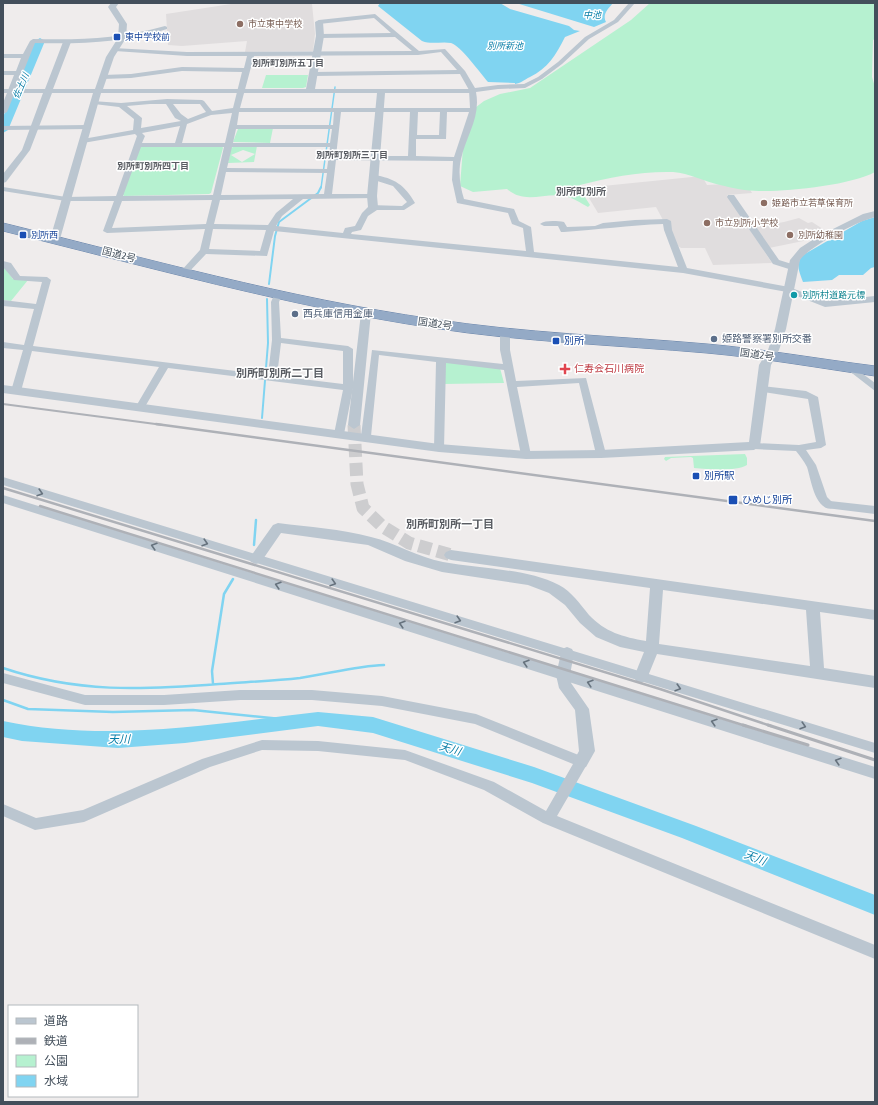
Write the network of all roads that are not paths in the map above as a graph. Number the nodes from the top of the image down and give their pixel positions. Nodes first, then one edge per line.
1 (115, 3) edge
2 (632, 3) edge
3 (319, 22) joint
4 (165, 28) dead end
5 (398, 35) junction
6 (320, 36) junction
7 (122, 38) junction
8 (67, 42) junction
9 (115, 49) junction
10 (252, 53) junction
11 (317, 53) junction
12 (418, 53) junction
13 (187, 54) junction
14 (3, 56) edge
15 (25, 56) junction
16 (182, 69) junction
17 (247, 70) junction
18 (463, 72) junction
19 (3, 73) edge
20 (19, 73) junction
21 (314, 74) junction
22 (103, 77) junction
23 (50, 90) junction
24 (241, 90) junction
25 (310, 90) junction
26 (13, 91) edge
27 (98, 91) junction
28 (381, 91) junction
29 (472, 91) junction
30 (167, 101) junction
31 (94, 102) junction
32 (121, 106) junction
33 (3, 110) edge
34 (238, 110) junction
35 (338, 110) junction
36 (380, 110) junction
37 (444, 110) junction
38 (474, 110) junction
39 (414, 111) junction
40 (210, 113) junction
41 (184, 123) junction
42 (87, 127) junction
43 (234, 127) junction
44 (336, 127) junction
45 (5, 128) edge
46 (35, 128) junction
47 (136, 131) junction
48 (412, 137) junction
49 (83, 141) junction
50 (138, 145) junction
51 (178, 145) junction
52 (228, 145) junction
53 (334, 145) junction
54 (412, 157) junction
55 (332, 158) junction
56 (376, 158) junction
57 (457, 159) junction
58 (223, 170) junction
59 (331, 171) junction
60 (374, 177) junction
61 (3, 180) edge
62 (3, 189) edge
63 (302, 196) junction
64 (328, 196) junction
65 (372, 196) junction
66 (217, 197) junction
67 (731, 197) dead end
68 (118, 198) junction
69 (66, 199) junction
70 (373, 207) junction
71 (875, 214) edge
72 (544, 224) dead end
73 (209, 226) junction
74 (3, 227) edge
75 (270, 228) junction
76 (346, 236) junction
77 (54, 239) junction
78 (204, 251) junction
79 (530, 253) junction
80 (3, 264) edge
81 (792, 267) junction
82 (683, 270) junction
83 (185, 271) junction
84 (789, 290) junction
85 (278, 295) junction
86 (875, 299) edge
87 (3, 303) edge
88 (39, 308) junction
89 (366, 313) junction
90 (505, 332) junction
91 (277, 340) junction
92 (3, 345) edge
93 (29, 348) junction
94 (772, 357) junction
95 (441, 360) junction
96 (165, 365) junction
97 (510, 368) junction
98 (851, 368) junction
99 (875, 371) edge
100 (267, 377) junction
101 (512, 384) junction
102 (348, 388) junction
103 (875, 388) edge
104 (3, 389) edge
105 (761, 389) junction
106 (16, 391) junction
107 (140, 408) junction
108 (354, 425) tunnel mouth
109 (339, 434) junction
110 (366, 436) junction
111 (754, 446) junction
112 (439, 448) junction
113 (799, 448) junction
114 (601, 454) junction
115 (526, 455) junction
116 (3, 481) edge
117 (3, 498) edge
118 (830, 505) joint
119 (875, 510) edge
120 (451, 555) tunnel mouth
121 (256, 559) junction
122 (657, 584) junction
123 (813, 606) junction
124 (875, 615) edge
125 (652, 648) junction
126 (567, 653) junction
127 (817, 673) junction
128 (563, 675) junction
129 (641, 677) junction
130 (3, 678) edge
131 (875, 682) edge
132 (875, 748) edge
133 (579, 766) junction
134 (875, 773) edge
135 (3, 810) edge
136 (551, 816) junction
137 (875, 952) edge

1 - 7 street
2 - 29 street
3 - 5 street
3 - 6 street
4 - 7 street
5 - 6 street
5 - 12 street
6 - 11 street
7 - 8 street
7 - 9 street
8 - 15 street
8 - 23 street
9 - 13 street
9 - 22 street
10 - 11 street
10 - 13 street
10 - 17 street
11 - 12 street
11 - 21 street
12 - 18 street
13 - 16 street
14 - 15 street
15 - 20 street
16 - 17 street
16 - 22 street
17 - 24 street
18 - 21 street
18 - 29 street
19 - 20 street
20 - 26 street
21 - 25 street
22 - 27 street
23 - 26 street
23 - 27 street
23 - 46 street
24 - 25 street
24 - 27 street
24 - 34 street
25 - 28 street
26 - 33 street
27 - 31 street
28 - 29 street
28 - 36 street
29 - 38 street
30 - 32 street
30 - 40 street
30 - 41 street
31 - 32 street
31 - 42 street
32 - 47 street
34 - 35 street
34 - 40 street
34 - 43 street
35 - 36 street
35 - 44 street
36 - 39 street
36 - 56 street
37 - 38 street
37 - 39 street
37 - 48 street
38 - 57 street
39 - 48 street
40 - 41 street
41 - 47 street
41 - 51 street
42 - 46 street
42 - 49 street
43 - 44 street
43 - 52 street
44 - 53 street
45 - 46 street
46 - 61 street
47 - 49 street
47 - 50 street
48 - 54 street
49 - 69 street
50 - 51 street
50 - 68 street
51 - 52 street
52 - 53 street
52 - 58 street
53 - 55 street
54 - 56 street
54 - 57 street
55 - 56 street
55 - 59 street
56 - 60 street
57 - 79 street
58 - 59 street
58 - 66 street
59 - 64 street
60 - 65 street
60 - 70 street
62 - 69 street
63 - 64 street
63 - 66 street
63 - 75 street
64 - 65 street
65 - 70 street
66 - 68 street
66 - 73 street
67 - 81 street
68 - 69 street
68 - 73 street
69 - 77 street
70 - 76 street
71 - 81 street
72 - 82 street
73 - 75 street
73 - 78 street
74 - 77 highway, 国道2号
75 - 76 street
75 - 78 street
76 - 79 street
77 - 83 highway, 国道2号
78 - 83 street
79 - 82 street
80 - 88 street
81 - 84 street
82 - 84 street
83 - 85 highway, 国道2号
84 - 86 street
84 - 94 street
85 - 89 highway, 国道2号
85 - 91 street
87 - 88 street
88 - 93 street
89 - 90 highway, 国道2号
89 - 108 street
90 - 94 highway, 国道2号
90 - 97 street
91 - 100 street
91 - 102 street
92 - 93 street
93 - 96 street
93 - 106 street
94 - 98 highway, 国道2号
94 - 105 street
95 - 97 street
95 - 110 street
95 - 112 street
96 - 100 street
96 - 107 street
97 - 101 street
98 - 99 highway, 国道2号
98 - 103 street
100 - 102 street
101 - 114 street
101 - 115 street
102 - 109 street
104 - 106 street
105 - 111 street
105 - 113 street
106 - 107 street
107 - 109 street
109 - 110 street
110 - 112 street
111 - 113 street
111 - 114 street
112 - 115 street
113 - 118 street
114 - 115 street
116 -> 121 street
128 -> 117 street
118 - 119 street
120 - 122 street
121 - 125 street
121 -> 126 street
122 - 123 street
122 - 125 street
123 - 124 street
123 - 127 street
125 - 127 street
125 - 129 street
126 - 128 street
126 - 129 street
127 - 131 street
128 - 133 street
134 -> 128 street
129 -> 132 street
130 - 133 street
133 - 136 street
135 - 136 street
136 - 137 street

